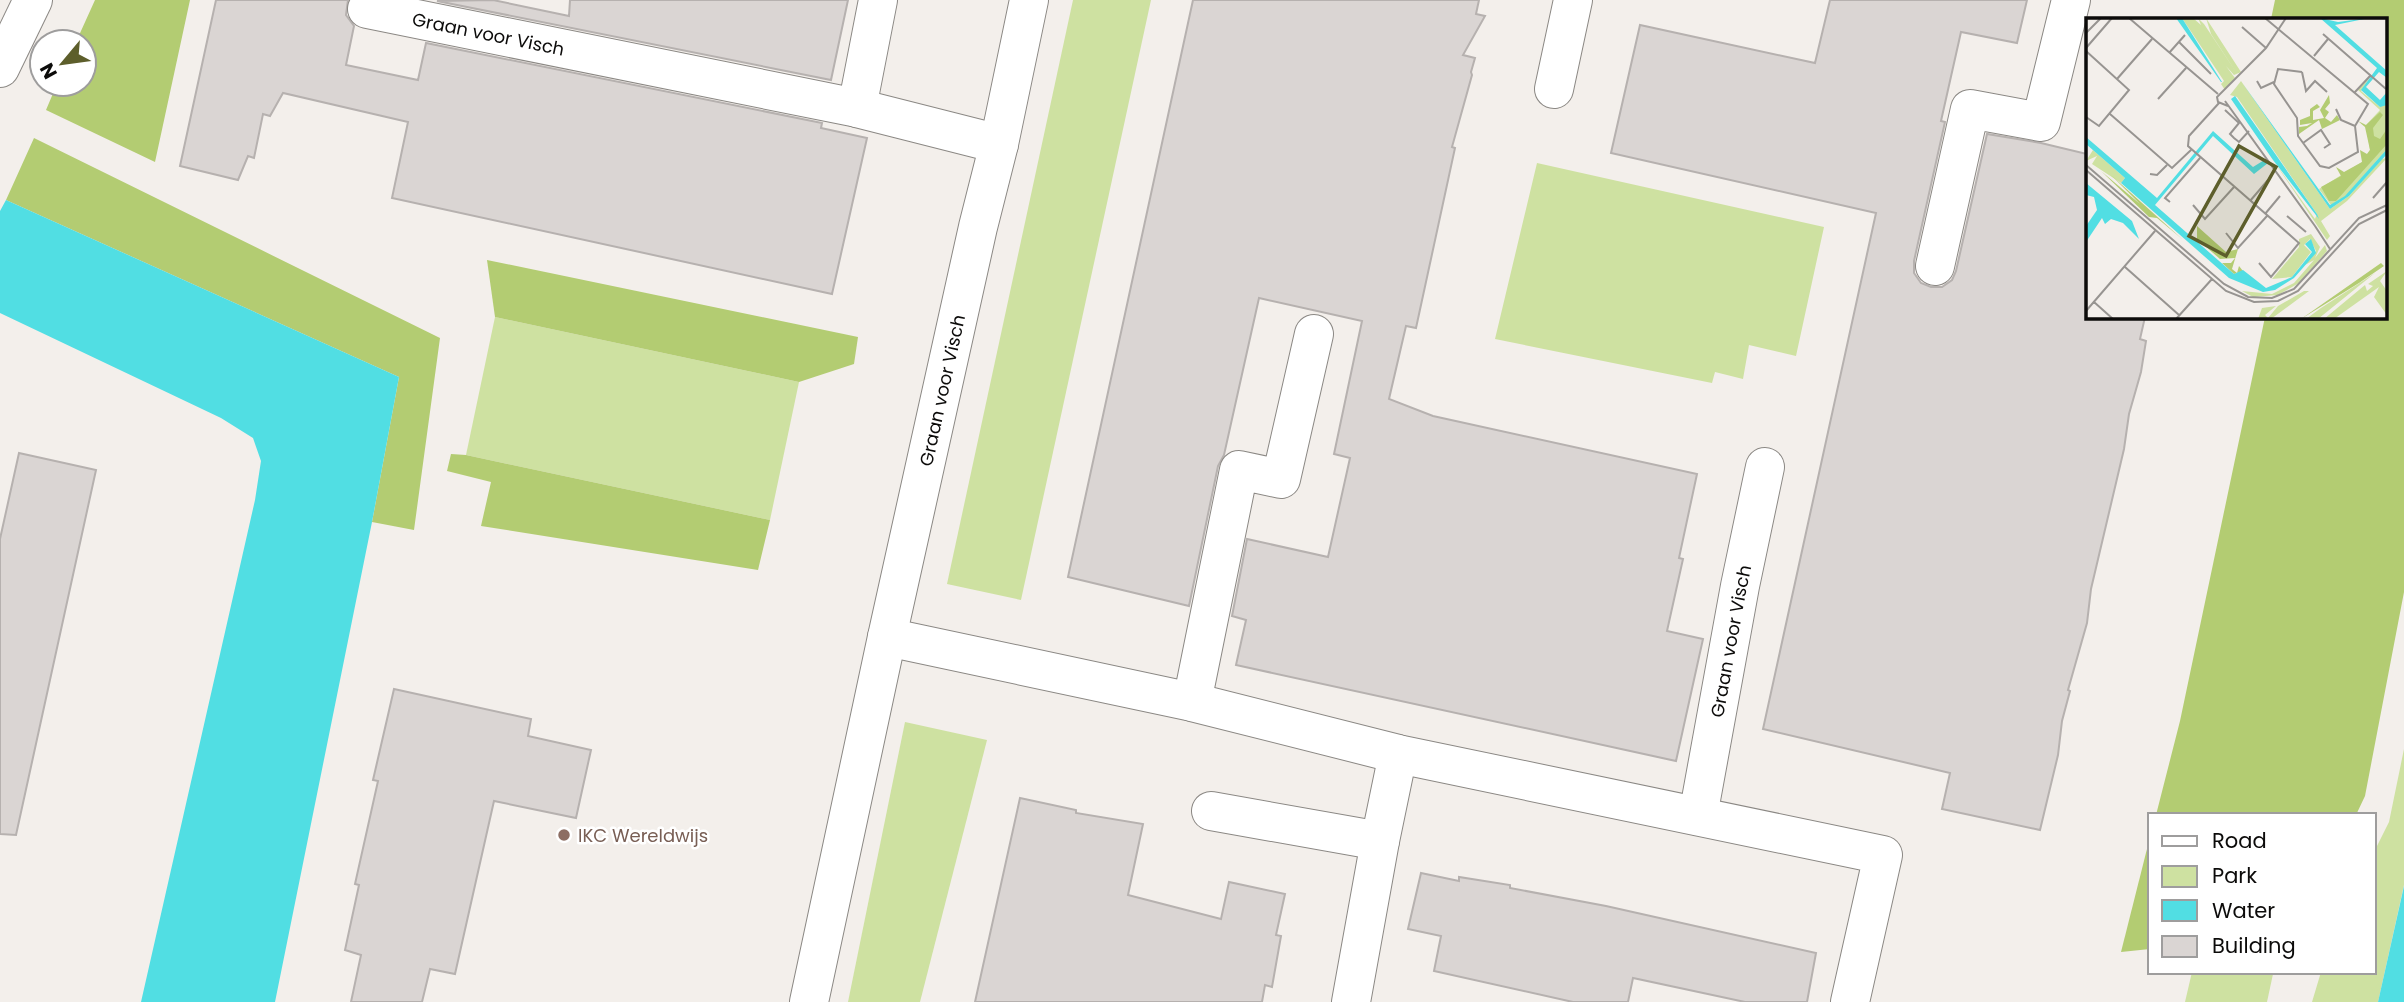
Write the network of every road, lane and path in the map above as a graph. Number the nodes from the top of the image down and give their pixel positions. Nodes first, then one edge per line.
1 (33, 0) edge
2 (878, 0) edge
3 (1028, 0) edge
4 (1573, 0) edge
5 (2071, 0) edge
6 (367, 9) dead end
7 (0, 68) edge
8 (1554, 89) dead end
9 (857, 108) junction
10 (999, 144) junction
11 (1934, 266) dead end
12 (1314, 334) dead end
13 (1765, 467) dead end
14 (887, 637) junction
15 (1192, 702) junction
16 (1398, 754) junction
17 (1211, 811) dead end
18 (1698, 816) junction
19 (1380, 841) junction
20 (809, 1002) edge
21 (1351, 1002) edge
22 (1850, 1002) edge

1 - 7 street
2 - 9 street
3 - 10 street, Graan voor Visch
4 - 8 street
5 - 11 street
6 - 9 street, Graan voor Visch
9 - 10 street, Graan voor Visch
10 - 14 street, Graan voor Visch
12 - 15 street
13 - 18 street, Graan voor Visch
14 - 15 street
14 - 20 street, Graan voor Visch
15 - 16 street
16 - 18 street
16 - 19 street
17 - 19 street
18 - 22 street
19 - 21 street

